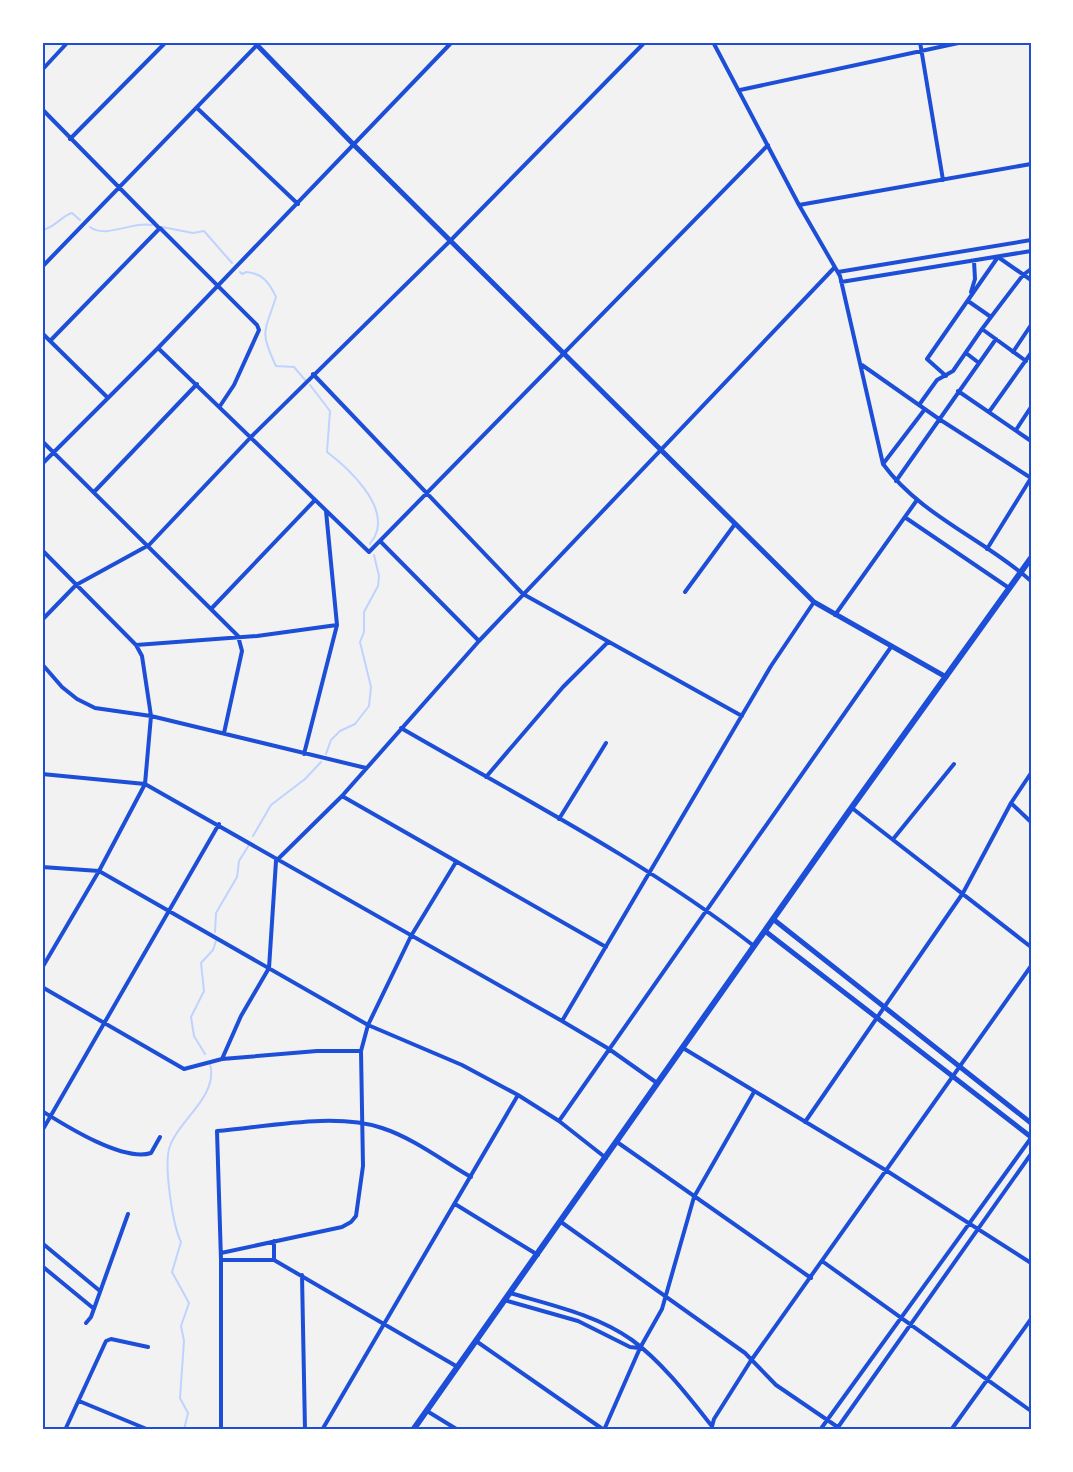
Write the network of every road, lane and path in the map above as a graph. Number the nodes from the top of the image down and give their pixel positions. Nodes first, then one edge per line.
1 (68, 42) edge
2 (166, 42) edge
3 (452, 42) edge
4 (645, 42) edge
5 (713, 42) edge
6 (920, 42) edge
7 (963, 42) edge
8 (257, 43) edge
9 (921, 51) junction
10 (42, 70) edge
11 (740, 90) junction
12 (197, 108) junction
13 (42, 109) edge
14 (70, 139) junction
15 (354, 145) junction
16 (768, 145) junction
17 (1031, 164) edge
18 (943, 180) junction
19 (119, 189) junction
20 (298, 204) junction
21 (799, 205) junction
22 (160, 228) junction
23 (451, 240) junction
24 (1031, 240) edge
25 (1031, 251) edge
26 (936, 256) junction
27 (998, 257) junction
28 (974, 261) junction
29 (938, 266) junction
30 (42, 267) edge
31 (834, 268) junction
32 (1031, 269) edge
33 (838, 272) junction
34 (1023, 275) junction
35 (1031, 280) edge
36 (842, 282) junction
37 (218, 286) junction
38 (968, 301) junction
39 (991, 317) junction
40 (1031, 325) edge
41 (982, 329) junction
42 (42, 333) edge
43 (996, 339) junction
44 (50, 341) junction
45 (158, 348) junction
46 (1012, 352) junction
47 (563, 353) junction
48 (966, 353) junction
49 (1031, 353) edge
50 (1026, 361) junction
51 (979, 363) junction
52 (861, 364) junction
53 (313, 374) junction
54 (945, 376) junction
55 (197, 384) junction
56 (958, 391) junction
57 (108, 398) junction
58 (919, 405) junction
59 (220, 406) junction
60 (1031, 407) edge
61 (925, 409) junction
62 (989, 412) junction
63 (939, 420) junction
64 (1016, 430) junction
65 (251, 437) junction
66 (42, 441) edge
67 (1031, 441) edge
68 (662, 452) junction
69 (53, 453) junction
70 (42, 464) edge
71 (883, 464) junction
72 (896, 481) junction
73 (1030, 481) edge
74 (94, 492) junction
75 (426, 493) junction
76 (315, 500) junction
77 (917, 500) junction
78 (326, 511) junction
79 (906, 518) junction
80 (735, 524) junction
81 (380, 541) junction
82 (149, 545) junction
83 (987, 549) junction
84 (42, 550) edge
85 (1030, 561) edge
86 (1021, 572) junction
87 (1031, 581) edge
88 (76, 585) junction
89 (1009, 588) junction
90 (685, 592) dead end
91 (524, 594) junction
92 (814, 602) junction
93 (211, 609) junction
94 (834, 615) junction
95 (42, 620) edge
96 (337, 624) junction
97 (238, 636) junction
98 (479, 641) junction
99 (608, 642) junction
100 (136, 645) junction
101 (891, 647) junction
102 (42, 663) edge
103 (946, 676) junction
104 (151, 716) junction
105 (742, 716) junction
106 (401, 728) junction
107 (224, 733) junction
108 (606, 743) dead end
109 (304, 754) junction
110 (954, 764) dead end
111 (366, 768) junction
112 (1031, 773) edge
113 (42, 774) edge
114 (486, 777) junction
115 (145, 784) junction
116 (342, 796) junction
117 (1011, 804) junction
118 (852, 807) junction
119 (559, 819) junction
120 (1031, 822) edge
121 (219, 824) junction
122 (894, 838) junction
123 (276, 861) junction
124 (456, 862) junction
125 (42, 867) edge
126 (99, 871) junction
127 (648, 873) junction
128 (963, 893) junction
129 (706, 909) junction
130 (169, 910) junction
131 (773, 919) junction
132 (765, 931) junction
133 (411, 936) junction
134 (754, 946) junction
135 (606, 947) junction
136 (1031, 947) edge
137 (1031, 966) edge
138 (42, 968) edge
139 (269, 968) junction
140 (42, 987) edge
141 (883, 1006) junction
142 (876, 1017) junction
143 (562, 1021) junction
144 (104, 1022) junction
145 (368, 1025) junction
146 (682, 1048) junction
147 (609, 1049) junction
148 (361, 1051) junction
149 (222, 1059) junction
150 (960, 1066) junction
151 (954, 1077) junction
152 (658, 1084) junction
153 (754, 1092) junction
154 (518, 1095) junction
155 (42, 1111) edge
156 (50, 1116) junction
157 (559, 1121) junction
158 (805, 1122) junction
159 (1031, 1123) edge
160 (364, 1124) junction
161 (42, 1131) edge
162 (160, 1137) dead end
163 (1031, 1137) edge
164 (617, 1142) junction
165 (1031, 1154) edge
166 (606, 1158) junction
167 (887, 1171) junction
168 (471, 1177) junction
169 (694, 1197) junction
170 (455, 1204) junction
171 (128, 1214) dead end
172 (561, 1221) junction
173 (970, 1223) junction
174 (978, 1230) junction
175 (274, 1242) junction
176 (42, 1244) edge
177 (221, 1252) junction
178 (538, 1255) junction
179 (221, 1260) junction
180 (274, 1260) junction
181 (822, 1261) junction
182 (1031, 1263) edge
183 (42, 1266) edge
184 (302, 1275) junction
185 (811, 1278) junction
186 (100, 1291) junction
187 (510, 1292) junction
188 (667, 1295) junction
189 (504, 1300) junction
190 (93, 1308) junction
191 (580, 1315) junction
192 (901, 1318) junction
193 (1031, 1318) edge
194 (578, 1322) junction
195 (86, 1323) dead end
196 (385, 1323) junction
197 (910, 1325) junction
198 (475, 1340) junction
199 (148, 1347) dead end
200 (640, 1348) junction
201 (752, 1360) junction
202 (456, 1366) junction
203 (988, 1379) junction
204 (79, 1401) junction
205 (427, 1410) junction
206 (1031, 1411) edge
207 (828, 1420) junction
208 (711, 1427) edge
209 (839, 1429) edge
210 (65, 1430) edge
211 (148, 1430) edge
212 (221, 1430) edge
213 (305, 1430) edge
214 (322, 1430) edge
215 (413, 1430) edge
216 (458, 1430) edge
217 (604, 1430) edge
218 (820, 1430) edge
219 (951, 1430) edge

1 - 10 street
2 - 14 street
3 - 15 street
4 - 23 street
5 - 11 street
6 - 9 street
7 - 9 street
8 - 12 street
8 - 15 main road
9 - 11 street
9 - 18 street
11 - 16 street
12 - 19 street
12 - 20 street
13 - 14 street
14 - 19 street
15 - 20 street
15 - 23 main road
16 - 21 street
16 - 47 street
17 - 18 street
18 - 21 street
19 - 22 street
19 - 30 street
20 - 37 street
21 - 31 street
22 - 37 street
22 - 44 street
23 - 47 main road
23 - 53 street
24 - 26 street
25 - 27 street
26 - 29 street
26 - 33 street
27 - 28 street
27 - 34 street
27 - 38 street
28 - 29 street
28 - 38 street
29 - 36 street
31 - 33 street
31 - 68 street
32 - 34 street
33 - 36 street
34 - 35 street
34 - 39 street
36 - 52 street
37 - 45 street
37 - 59 street
38 - 39 street
38 - 54 street
39 - 41 street
40 - 46 street
41 - 43 street
41 - 48 street
42 - 44 street
43 - 46 street
43 - 51 street
44 - 57 street
45 - 55 street
45 - 57 street
46 - 50 street
47 - 68 main road
47 - 75 street
48 - 51 street
48 - 54 street
49 - 50 street
50 - 62 street
51 - 56 street
52 - 58 street
52 - 71 street
53 - 65 street
53 - 75 street
54 - 58 street
55 - 59 street
55 - 74 street
56 - 62 street
56 - 63 street
57 - 69 street
58 - 61 street
59 - 65 street
60 - 64 street
61 - 63 street
61 - 71 street
62 - 64 street
63 - 72 street
63 - 73 street
64 - 67 street
65 - 76 street
65 - 82 street
66 - 69 street
68 - 80 main road
68 - 91 street
69 - 70 street
69 - 74 street
71 - 72 street
72 - 77 street
73 - 83 street
74 - 82 street
75 - 81 street
75 - 91 street
76 - 78 street
76 - 93 street
77 - 79 street
77 - 83 street
78 - 81 street
78 - 96 street
79 - 89 street
79 - 94 street
80 - 90 street
80 - 92 main road
81 - 98 street
82 - 88 street
82 - 93 street
83 - 86 street
84 - 88 street
85 - 86 main road
86 - 87 street
86 - 89 main road
88 - 95 street
88 - 100 street
89 - 103 main road
91 - 98 street
91 - 99 street
92 - 94 main road
92 - 105 street
93 - 97 street
94 - 101 main road
96 - 97 street
96 - 109 street
97 - 100 street
97 - 107 street
98 - 106 street
99 - 105 street
99 - 114 street
100 - 104 street
101 - 103 main road
101 - 129 street
102 - 104 street
103 - 118 main road
104 - 107 street
104 - 115 street
105 - 127 street
106 - 111 street
106 - 114 street
107 - 109 street
108 - 119 street
109 - 111 street
110 - 122 street
111 - 116 street
112 - 117 street
113 - 115 street
114 - 119 street
115 - 121 street
115 - 126 street
116 - 123 street
116 - 124 street
117 - 120 street
117 - 128 street
118 - 122 street
118 - 131 main road
119 - 127 street
121 - 123 street
121 - 130 street
122 - 128 street
123 - 133 street
123 - 139 street
124 - 133 street
124 - 135 street
125 - 126 street
126 - 130 street
126 - 138 street
127 - 129 street
127 - 135 street
128 - 136 street
128 - 141 street
129 - 134 street
129 - 147 street
130 - 139 street
130 - 144 street
131 - 132 main road
131 - 141 main road
132 - 134 main road
132 - 142 main road
133 - 143 street
133 - 145 street
134 - 146 main road
135 - 143 street
137 - 150 street
139 - 145 street
139 - 149 street
140 - 144 street
141 - 142 street
141 - 150 main road
142 - 151 main road
142 - 158 street
143 - 147 street
144 - 149 street
144 - 156 street
145 - 148 street
145 - 154 street
146 - 152 main road
146 - 153 street
147 - 152 street
147 - 157 street
148 - 149 street
148 - 160 street
150 - 151 street
150 - 159 main road
151 - 163 main road
151 - 167 street
152 - 164 main road
153 - 158 street
153 - 169 street
154 - 157 street
154 - 168 street
155 - 156 street
156 - 161 street
156 - 162 street
157 - 166 street
158 - 167 street
160 - 168 street
160 - 175 street
160 - 177 street
163 - 173 street
164 - 166 main road
164 - 169 street
165 - 174 street
166 - 172 main road
167 - 173 street
167 - 181 street
168 - 170 street
169 - 185 street
169 - 188 street
170 - 178 street
170 - 196 street
171 - 186 street
172 - 178 main road
172 - 188 street
173 - 174 street
173 - 192 street
174 - 182 street
174 - 197 street
175 - 177 street
175 - 180 street
176 - 186 street
177 - 179 street
178 - 187 main road
179 - 180 street
179 - 212 street
180 - 184 street
181 - 185 street
181 - 192 street
183 - 190 street
184 - 196 street
184 - 213 street
185 - 201 street
186 - 190 street
187 - 189 main road
187 - 191 street
188 - 200 street
188 - 201 street
189 - 194 street
189 - 198 main road
190 - 195 street
191 - 194 street
191 - 200 street
192 - 197 street
192 - 207 street
193 - 203 street
194 - 200 street
196 - 202 street
196 - 214 street
197 - 203 street
197 - 209 street
198 - 202 main road
198 - 217 street
199 - 204 street
200 - 208 street
200 - 217 street
201 - 207 street
201 - 208 street
202 - 205 main road
203 - 206 street
203 - 219 street
204 - 210 street
204 - 211 street
205 - 215 main road
205 - 216 street
207 - 209 street
207 - 218 street

